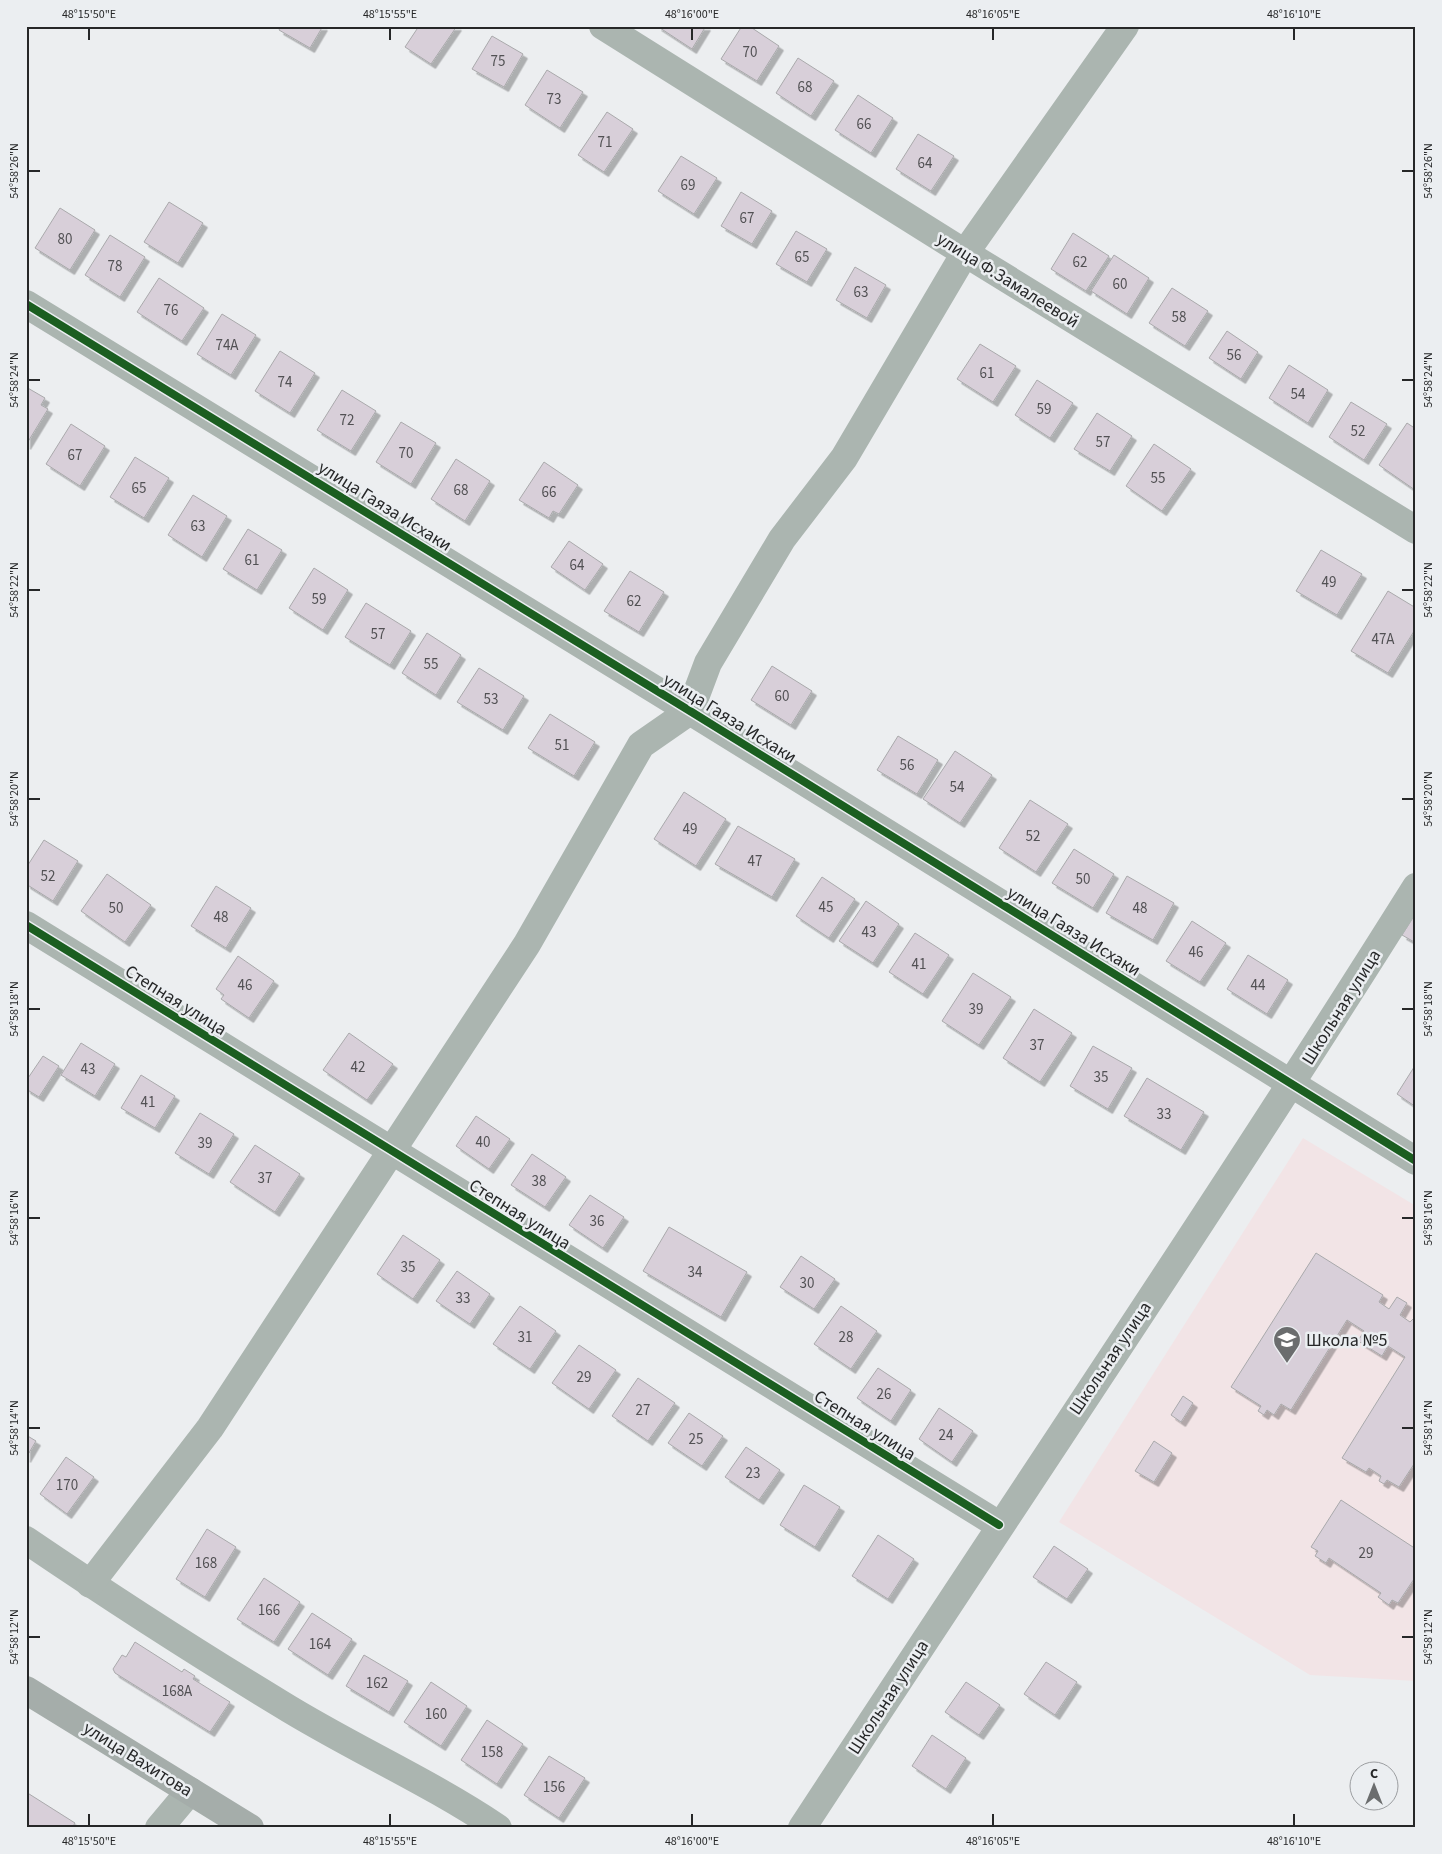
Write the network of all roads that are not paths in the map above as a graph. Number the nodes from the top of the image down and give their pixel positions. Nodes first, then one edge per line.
1 (602, 26) edge
2 (1125, 26) edge
3 (965, 253) junction
4 (26, 304) edge
5 (1416, 530) edge
6 (690, 711) junction
7 (1416, 887) edge
8 (26, 925) edge
9 (1293, 1084) junction
10 (390, 1151) junction
11 (1416, 1162) edge
12 (999, 1526) junction
13 (26, 1540) edge
14 (90, 1584) junction
15 (26, 1690) edge
16 (190, 1790) junction
17 (159, 1828) edge
18 (250, 1828) edge
19 (498, 1828) edge
20 (802, 1828) edge

1 - 3 street, улица Ф.Замалеевой
2 - 3 street
3 - 5 street, улица Ф.Замалеевой
3 - 6 street
4 - 6 street, улица Гаяза Исхаки
6 - 9 street, улица Гаяза Исхаки
6 - 10 street
7 - 9 street, Школьная улица
8 - 10 street, Степная улица
9 - 11 street, улица Гаяза Исхаки
9 - 12 street, Школьная улица
10 - 12 street, Степная улица
10 - 14 street
12 - 20 street, Школьная улица
13 - 14 street
14 - 19 street
15 - 16 main road, улица Вахитова
16 - 17 street
16 - 18 main road, улица Вахитова

